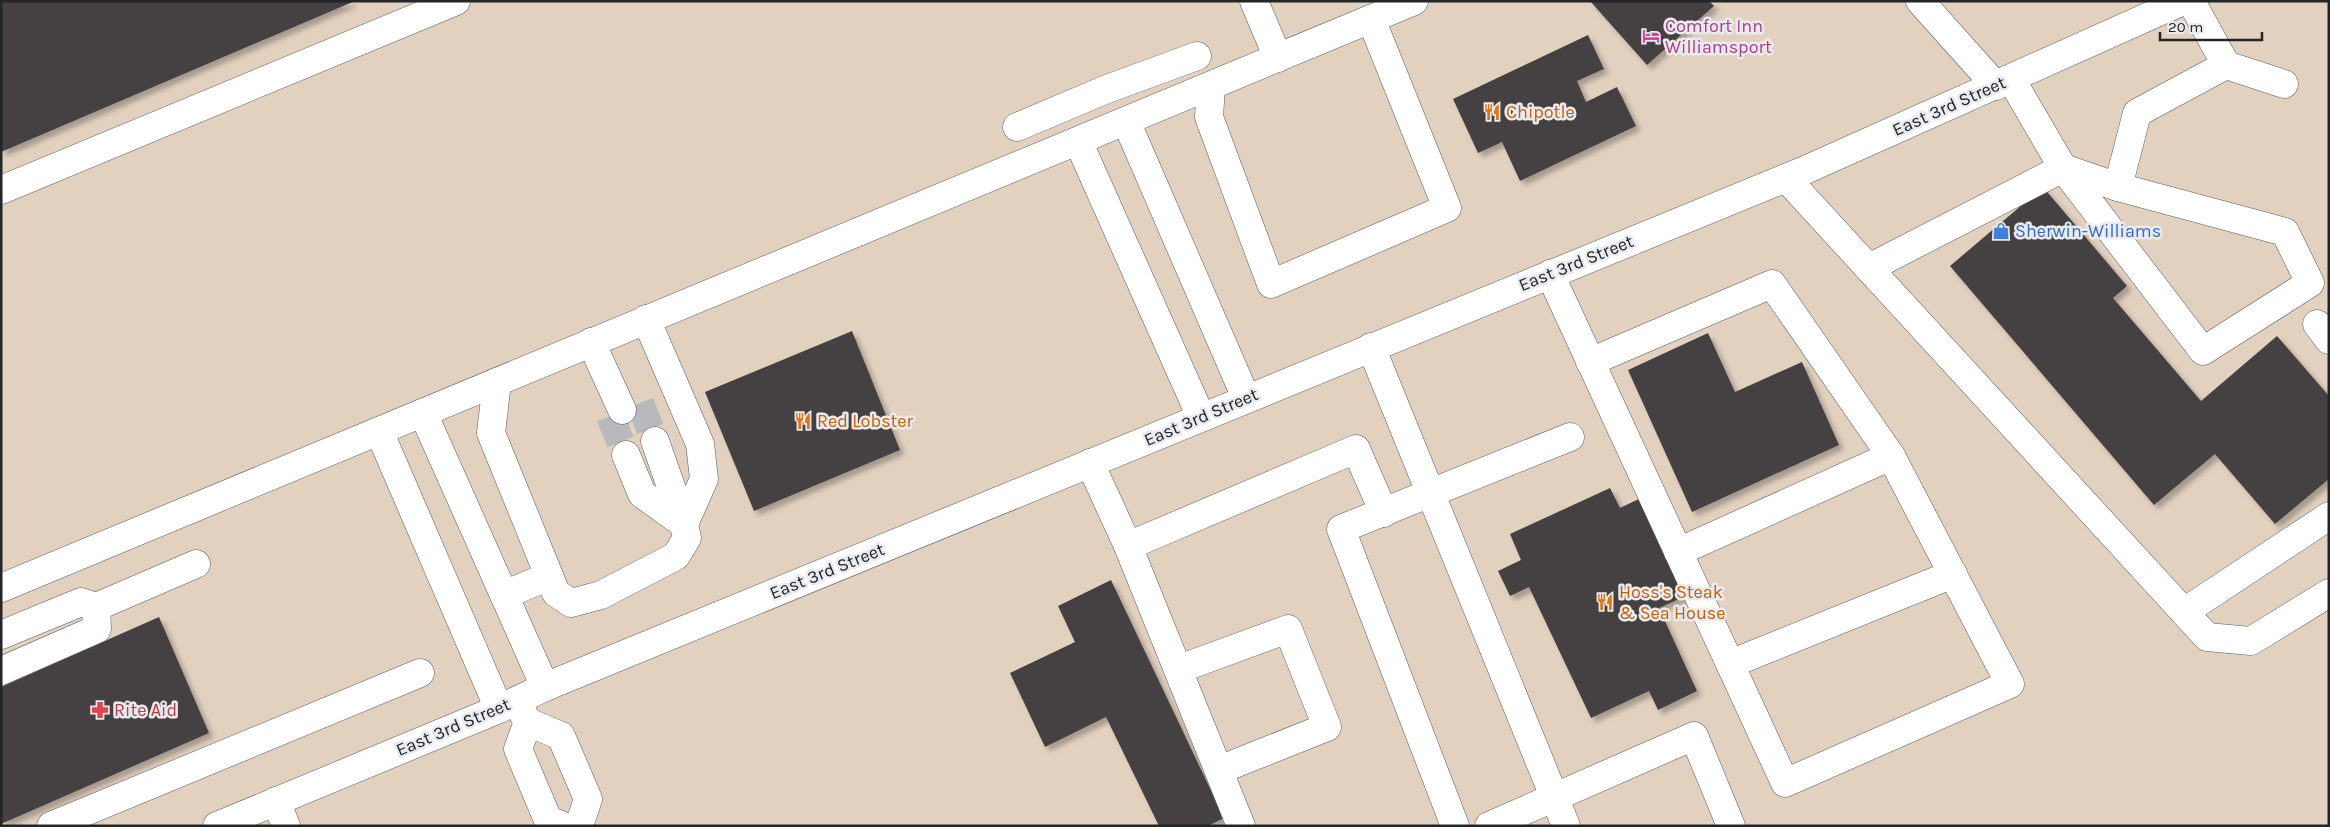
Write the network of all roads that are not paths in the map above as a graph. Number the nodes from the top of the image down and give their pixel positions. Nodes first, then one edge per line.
1 (456, 1) edge
2 (1254, 1) edge
3 (1414, 1) edge
4 (1920, 1) edge
5 (2183, 1) edge
6 (2191, 1) edge
7 (1372, 19) junction
8 (1197, 56) dead end
9 (1278, 58) junction
10 (2226, 65) junction
11 (2003, 82) junction
12 (2284, 84) dead end
13 (1210, 86) junction
14 (1126, 121) junction
15 (1017, 127) dead end
16 (1078, 141) junction
17 (2063, 168) junction
18 (1786, 178) junction
19 (2118, 187) junction
20 (1, 190) edge
21 (1868, 268) junction
22 (1550, 274) junction
23 (646, 319) junction
24 (1371, 347) junction
25 (596, 354) junction
26 (1590, 362) junction
27 (497, 382) junction
28 (1246, 398) junction
29 (624, 409) tunnel mouth
30 (423, 413) junction
31 (1201, 417) junction
32 (378, 431) junction
33 (1570, 437) dead end
34 (639, 448) tunnel mouth
35 (1892, 456) junction
36 (1090, 463) junction
37 (1431, 495) junction
38 (1384, 513) junction
39 (2329, 516) edge
40 (684, 524) junction
41 (1128, 546) junction
42 (1678, 552) junction
43 (196, 564) dead end
44 (1953, 574) junction
45 (550, 576) junction
46 (1, 588) edge
47 (2329, 594) edge
48 (504, 595) junction
49 (96, 607) junction
50 (2184, 612) junction
51 (1, 635) edge
52 (1, 655) edge
53 (1730, 664) junction
54 (1179, 669) junction
55 (1, 671) edge
56 (420, 673) dead end
57 (545, 687) junction
58 (515, 711) junction
59 (1219, 770) junction
60 (1554, 799) junction
61 (281, 814) edge
62 (51, 826) edge
63 (217, 826) edge
64 (563, 826) edge
65 (579, 826) edge
66 (1241, 826) edge
67 (1455, 826) edge
68 (1489, 826) edge
69 (1566, 826) edge
70 (1731, 826) edge

1 - 20 main road
2 - 9 main road
3 - 7 main road
4 - 11 main road
5 - 11 main road, East 3rd Street
6 - 10 main road
7 - 9 main road
7 - 13 main road
8 - 15 main road
9 - 13 main road
10 - 12 main road
10 - 19 main road
11 - 17 main road
11 - 18 main road, East 3rd Street
13 - 14 main road
14 - 16 main road
14 - 28 main road
16 - 23 main road
16 - 31 main road
17 - 19 main road
17 - 19 main road
17 - 21 main road
18 - 21 main road
18 - 22 main road, East 3rd Street
21 - 50 main road
22 - 24 main road, East 3rd Street
22 - 26 main road
23 - 25 main road
23 - 40 main road
24 - 28 main road, East 3rd Street
24 - 37 main road
25 - 27 main road
25 - 29 main road
26 - 35 main road
26 - 42 main road
27 - 30 main road
27 - 45 main road
28 - 31 main road, East 3rd Street
30 - 32 main road
30 - 48 main road
31 - 36 main road, East 3rd Street
32 - 46 main road
32 - 58 main road
33 - 37 main road
34 - 40 main road
35 - 42 main road
35 - 44 main road
36 - 41 main road
36 - 57 main road, East 3rd Street
37 - 38 main road
37 - 60 main road
38 - 41 main road
38 - 67 main road
39 - 50 main road
40 - 45 main road
41 - 54 main road
42 - 53 main road
43 - 49 main road
44 - 53 main road
44 - 53 main road
45 - 48 main road
47 - 50 main road
48 - 57 main road
49 - 51 main road
49 - 52 main road
49 - 55 main road
54 - 59 main road
54 - 59 main road
56 - 62 main road
57 - 58 main road, East 3rd Street
58 - 61 main road, East 3rd Street
58 - 64 main road
58 - 65 main road
59 - 66 main road
60 - 68 main road
60 - 69 main road
60 - 70 main road
61 - 63 main road, East 3rd Street

